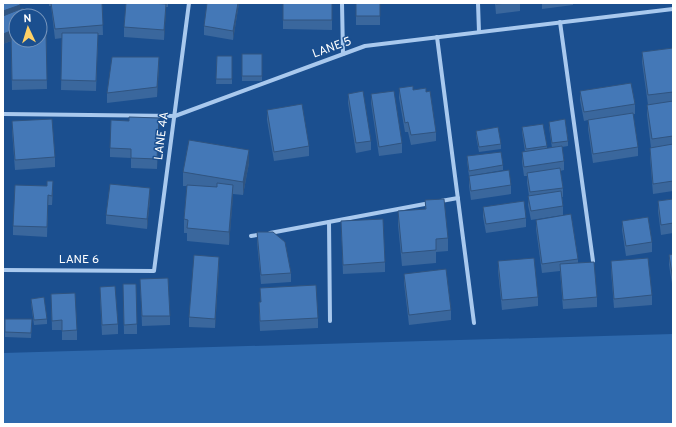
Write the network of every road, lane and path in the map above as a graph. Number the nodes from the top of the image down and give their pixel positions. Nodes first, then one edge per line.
1 (189, 3) edge
2 (342, 3) edge
3 (478, 3) edge
4 (673, 9) edge
5 (560, 22) junction
6 (479, 32) junction
7 (437, 37) junction
8 (344, 54) junction
9 (3, 114) edge
10 (175, 116) junction
11 (458, 198) junction
12 (329, 222) junction
13 (251, 236) dead end
14 (593, 261) edge
15 (3, 270) edge
16 (154, 271) joint
17 (330, 322) dead end
18 (474, 323) dead end

1 - 10 street, LANE 4A
2 - 8 street
3 - 6 street
4 - 5 street, LANE 5
5 - 6 street, LANE 5
5 - 14 street
6 - 7 street, LANE 5
7 - 8 street, LANE 5
7 - 11 street
8 - 10 street, LANE 5
9 - 10 street, LANE 5
10 - 16 street, LANE 4A
11 - 12 street
11 - 18 street
12 - 13 street
12 - 17 street
15 - 16 street, LANE 6

